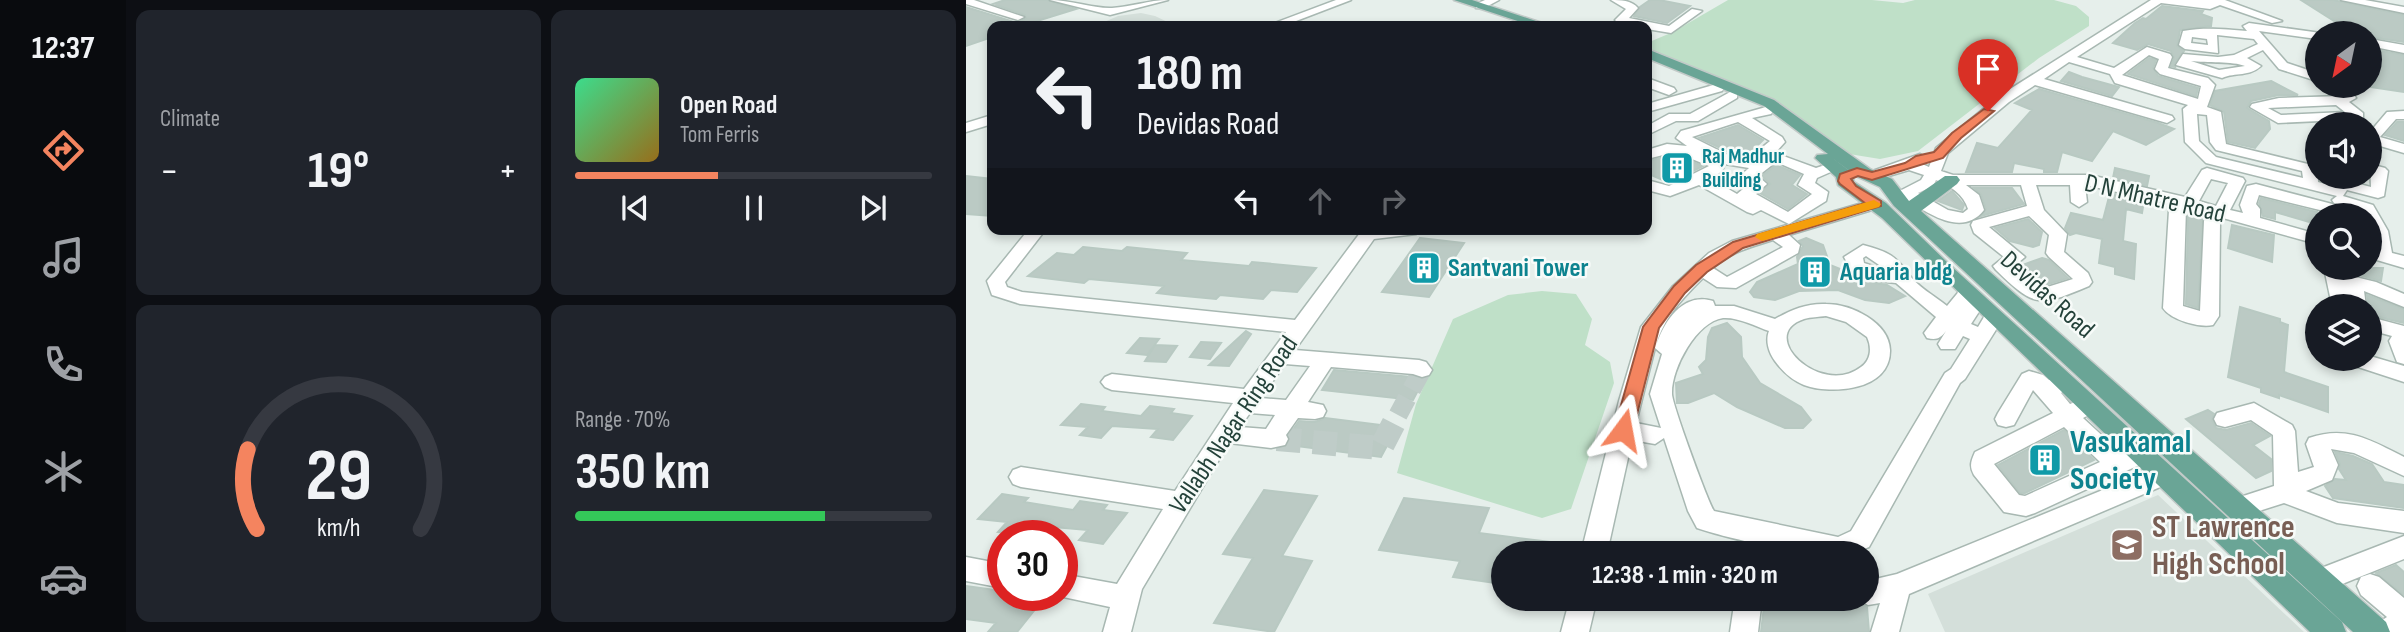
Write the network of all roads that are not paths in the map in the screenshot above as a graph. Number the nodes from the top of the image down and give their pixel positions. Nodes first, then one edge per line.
1 (1055, 0) edge
2 (1163, 0) edge
3 (1329, 0) edge
4 (1346, 0) edge
5 (1460, 0) edge
6 (1616, 0) edge
7 (2160, 0) edge
8 (2206, 0) edge
9 (2215, 0) edge
10 (2243, 0) edge
11 (2346, 0) edge
12 (2369, 0) edge
13 (966, 1) edge
14 (1486, 2) edge
15 (2231, 6) junction
16 (2404, 8) edge
17 (1696, 11) dead end
18 (1671, 16) dead end
19 (1018, 17) dead end
20 (1685, 19) junction
21 (1270, 21) edge
22 (1286, 21) edge
23 (1540, 21) edge
24 (1624, 21) edge
25 (1652, 27) edge
26 (2305, 32) edge
27 (2199, 34) dead end
28 (2305, 35) edge
29 (2257, 36) junction
30 (2382, 45) edge
31 (2404, 49) edge
32 (1652, 55) edge
33 (2067, 58) junction
34 (2237, 58) junction
35 (1652, 63) edge
36 (2116, 72) junction
37 (2305, 73) edge
38 (2033, 80) junction
39 (1652, 83) edge
40 (1669, 91) dead end
41 (1719, 93) junction
42 (2349, 98) edge
43 (1652, 100) edge
44 (2340, 101) junction
45 (1652, 107) edge
46 (1766, 111) junction
47 (987, 115) edge
48 (2404, 115) edge
49 (1742, 118) junction
50 (2167, 119) dead end
51 (966, 121) edge
52 (987, 121) edge
53 (2382, 126) edge
54 (1787, 127) junction
55 (966, 128) edge
56 (1652, 128) edge
57 (1771, 134) junction
58 (2382, 143) edge
59 (2404, 149) edge
60 (1652, 152) edge
61 (1938, 155) junction
62 (1910, 165) junction
63 (1840, 172) junction
64 (1815, 173) junction
65 (1868, 174) junction
66 (1933, 175) junction
67 (2027, 178) junction
68 (1700, 179) junction
69 (2077, 179) junction
70 (1951, 180) junction
71 (2310, 184) joint
72 (1652, 186) edge
73 (2378, 189) edge
74 (2342, 190) edge
75 (2188, 199) junction
76 (1902, 201) junction
77 (2080, 202) dead end
78 (2360, 203) edge
79 (2221, 208) junction
80 (2036, 211) junction
81 (2251, 215) junction
82 (1787, 226) junction
83 (2305, 230) edge
84 (1033, 235) edge
85 (1368, 235) edge
86 (2382, 256) edge
87 (2404, 262) edge
88 (1702, 268) junction
89 (1897, 274) dead end
90 (2351, 280) edge
91 (2404, 301) edge
92 (1967, 321) junction
93 (1299, 327) junction
94 (2382, 327) edge
95 (1780, 328) junction
96 (2404, 333) edge
97 (2404, 341) edge
98 (1278, 356) junction
99 (2404, 357) edge
100 (1326, 359) junction
101 (2382, 367) edge
102 (1422, 370) dead end
103 (2404, 374) edge
104 (1112, 382) dead end
105 (2056, 386) junction
106 (1246, 401) junction
107 (1292, 409) junction
108 (1315, 411) dead end
109 (2078, 411) junction
110 (2006, 419) dead end
111 (2225, 419) dead end
112 (1623, 430) junction
113 (2284, 431) junction
114 (1223, 434) junction
115 (1655, 435) dead end
116 (2317, 444) junction
117 (2142, 454) junction
118 (2118, 465) junction
119 (2404, 467) edge
120 (2164, 475) junction
121 (1021, 477) dead end
122 (2285, 493) junction
123 (1181, 502) junction
124 (2237, 508) junction
125 (2404, 522) edge
126 (1597, 541) edge
127 (2404, 547) edge
128 (966, 569) edge
129 (987, 573) edge
130 (2320, 581) junction
131 (1898, 586) junction
132 (1078, 589) edge
133 (1879, 590) edge
134 (1126, 598) junction
135 (2392, 606) edge
136 (1581, 611) edge
137 (1747, 611) edge
138 (2367, 624) edge
139 (1117, 632) edge
140 (1576, 632) edge
141 (1744, 632) edge
142 (1885, 632) edge
143 (2331, 632) edge
144 (2388, 632) edge

1 - 2 street
3 - 21 street
4 - 22 street
5 - 14 main road
6 - 24 street
7 - 8 street
7 - 33 street
9 - 15 street
10 - 15 street
11 - 16 street
12 - 16 street
13 - 19 street
14 - 23 main road
15 - 26 street
15 - 29 street
17 - 20 street
18 - 20 street
20 - 25 street
27 - 29 street
28 - 29 street
29 - 34 street
29 - 37 street
30 - 31 street
32 - 65 main road, Devidas Road
33 - 36 street
33 - 38 street
34 - 34 street
35 - 41 main road, Devidas Road
36 - 36 street
38 - 50 street
38 - 61 street
39 - 40 street
41 - 43 street
41 - 45 street
41 - 46 main road, Devidas Road
41 - 56 street
42 - 44 street
44 - 44 street
46 - 49 street
46 - 54 main road, Devidas Road
47 - 51 street
48 - 53 street
49 - 57 street
49 - 57 street
52 - 55 street
54 - 57 street
54 - 63 main road, Devidas Road
58 - 59 street
60 - 68 street
61 - 62 street
61 - 66 street
62 - 65 street
62 - 66 street, D N Mhatre Road
63 - 64 street
63 - 65 main road
63 - 76 main road, Devidas Road
64 - 82 street
64 - 82 street
65 - 76 main road, Devidas Road
66 - 70 street, D N Mhatre Road
66 - 76 street
67 - 69 street, D N Mhatre Road
67 - 70 street, D N Mhatre Road
67 - 80 street
68 - 72 street
68 - 82 street
69 - 75 street, D N Mhatre Road
69 - 77 street
70 - 76 main road
70 - 76 street
71 - 71 street
73 - 74 street
74 - 78 street
74 - 81 street
75 - 79 street, D N Mhatre Road
75 - 79 street
75 - 79 street
76 - 82 street
76 - 92 main road, Devidas Road
76 - 124 main road, Devidas Road
79 - 81 street, D N Mhatre Road
80 - 80 street
81 - 83 street, D N Mhatre Road
82 - 88 street
82 - 88 street
84 - 93 street
85 - 93 street, Vallabh Nagar Ring Road
86 - 87 street
88 - 112 street
89 - 92 street
90 - 91 street
92 - 95 street
92 - 105 main road, Devidas Road
93 - 98 street, Vallabh Nagar Ring Road
94 - 96 street
95 - 95 street
97 - 99 street
98 - 100 street
98 - 106 street, Vallabh Nagar Ring Road
100 - 102 street
100 - 107 street
101 - 103 street
104 - 106 street
105 - 109 main road, Devidas Road
105 - 110 street
106 - 107 street
106 - 114 street, Vallabh Nagar Ring Road
107 - 108 street
107 - 114 street
109 - 117 main road, Devidas Road
109 - 118 street
109 - 118 street
111 - 113 street
112 - 115 street
112 - 126 street
113 - 116 street
113 - 122 street
114 - 123 street, Vallabh Nagar Ring Road
116 - 119 street
116 - 122 street
117 - 118 street
117 - 120 main road, Devidas Road
120 - 131 street
120 - 143 main road, Devidas Road
121 - 123 street
122 - 124 street
122 - 125 street
123 - 134 street, Vallabh Nagar Ring Road
124 - 130 main road, Devidas Road
127 - 130 street
128 - 129 street
130 - 138 main road, Devidas Road
131 - 133 street
131 - 142 street
132 - 134 street
134 - 139 street, Vallabh Nagar Ring Road
135 - 138 street
135 - 144 street
136 - 140 street
137 - 141 street

